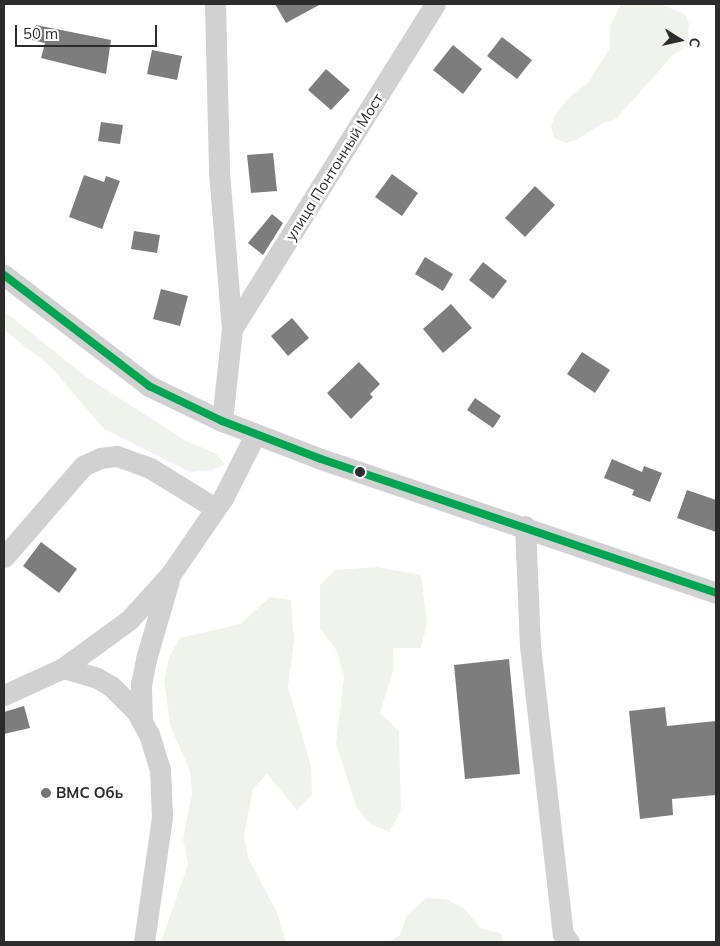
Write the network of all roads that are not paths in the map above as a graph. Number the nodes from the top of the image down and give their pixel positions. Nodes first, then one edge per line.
1 (214, 4) edge
2 (435, 4) edge
3 (4, 275) edge
4 (232, 329) junction
5 (222, 421) junction
6 (256, 435) junction
7 (215, 508) junction
8 (525, 526) junction
9 (4, 557) edge
10 (170, 575) junction
11 (716, 593) edge
12 (63, 668) junction
13 (4, 695) edge
14 (142, 719) junction
15 (144, 942) edge
16 (569, 942) edge

1 - 4 street, улица Понтонный Мост
2 - 4 street, улица Понтонный Мост
3 - 5 street
4 - 5 street, улица Понтонный Мост
5 - 6 street
6 - 7 street
6 - 8 street
7 - 9 street
7 - 10 street
8 - 11 street
8 - 16 street
10 - 12 street
10 - 14 street
12 - 13 street
12 - 14 street
14 - 15 street

